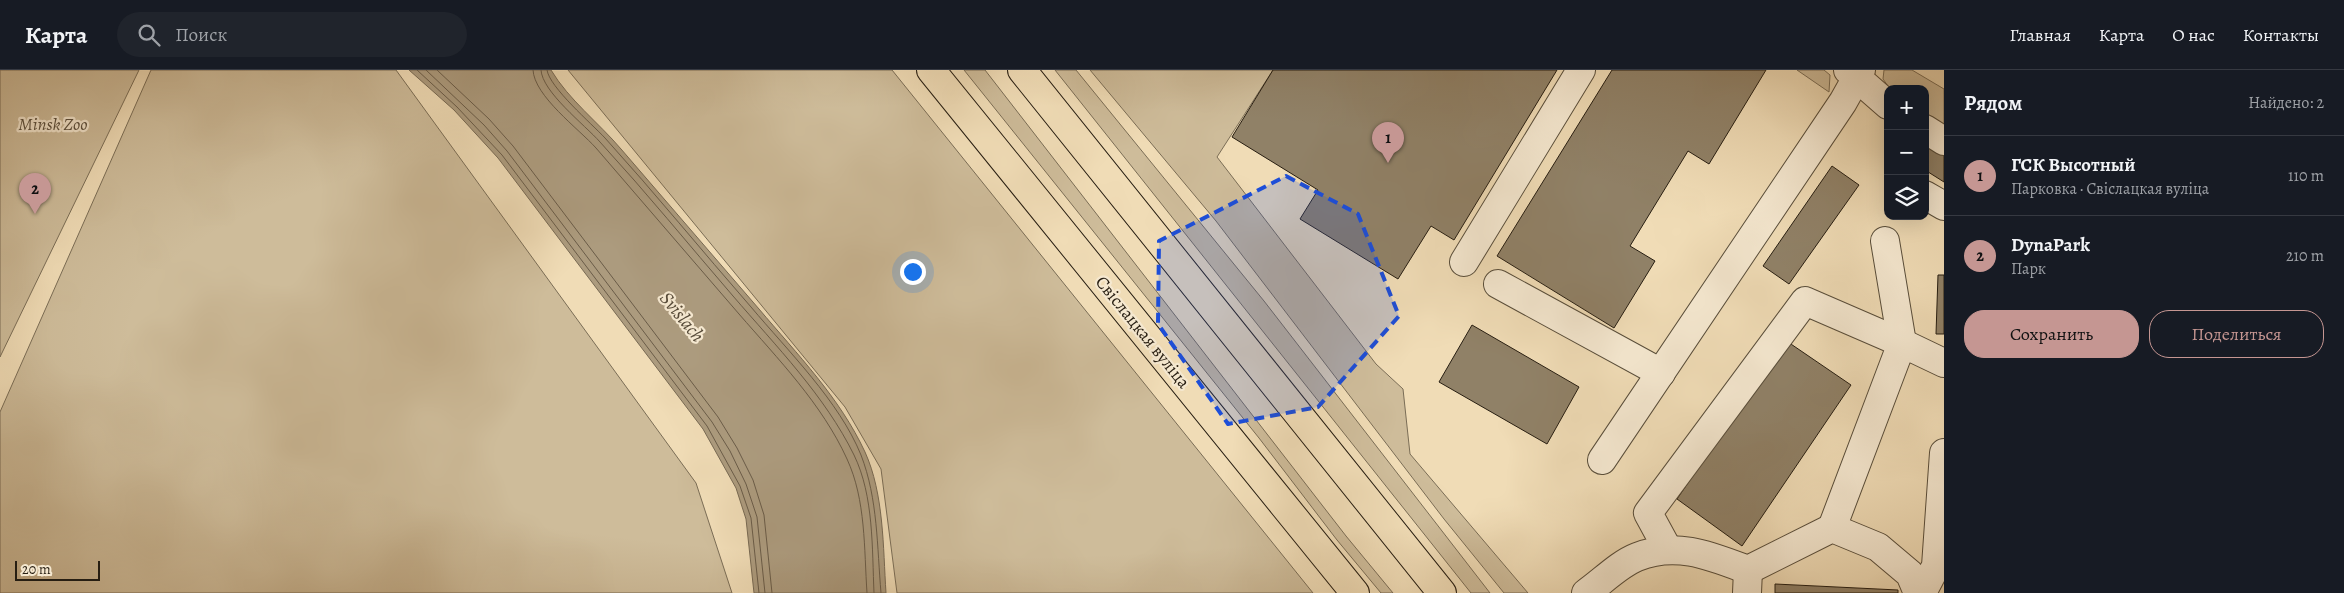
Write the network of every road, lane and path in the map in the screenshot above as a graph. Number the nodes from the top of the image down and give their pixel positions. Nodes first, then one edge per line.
1 (931, 70) edge
2 (1022, 70) edge
3 (1581, 70) edge
4 (1855, 72) edge
5 (1884, 101) edge
6 (1927, 130) edge
7 (1944, 141) edge
8 (1929, 197) edge
9 (1944, 206) edge
10 (1885, 241) dead end
11 (1464, 262) dead end
12 (1498, 284) dead end
13 (1902, 343) junction
14 (1944, 363) edge
15 (1661, 373) junction
16 (1944, 453) edge
17 (1602, 460) dead end
18 (1832, 528) junction
19 (1667, 548) junction
20 (1748, 581) edge
21 (1355, 593) edge
22 (1442, 593) edge
23 (1586, 593) edge
24 (1918, 593) edge
25 (1922, 593) edge

1 - 21 main road, Свіслацкая вуліца
2 - 22 main road
3 - 11 lane
4 - 5 lane
4 - 15 lane
6 - 7 lane
8 - 9 lane
10 - 13 lane
12 - 15 lane
13 - 14 lane
13 - 18 lane
13 - 19 lane
15 - 17 lane
16 - 25 lane
18 - 20 lane
18 - 24 lane
19 - 20 lane
19 - 23 lane

